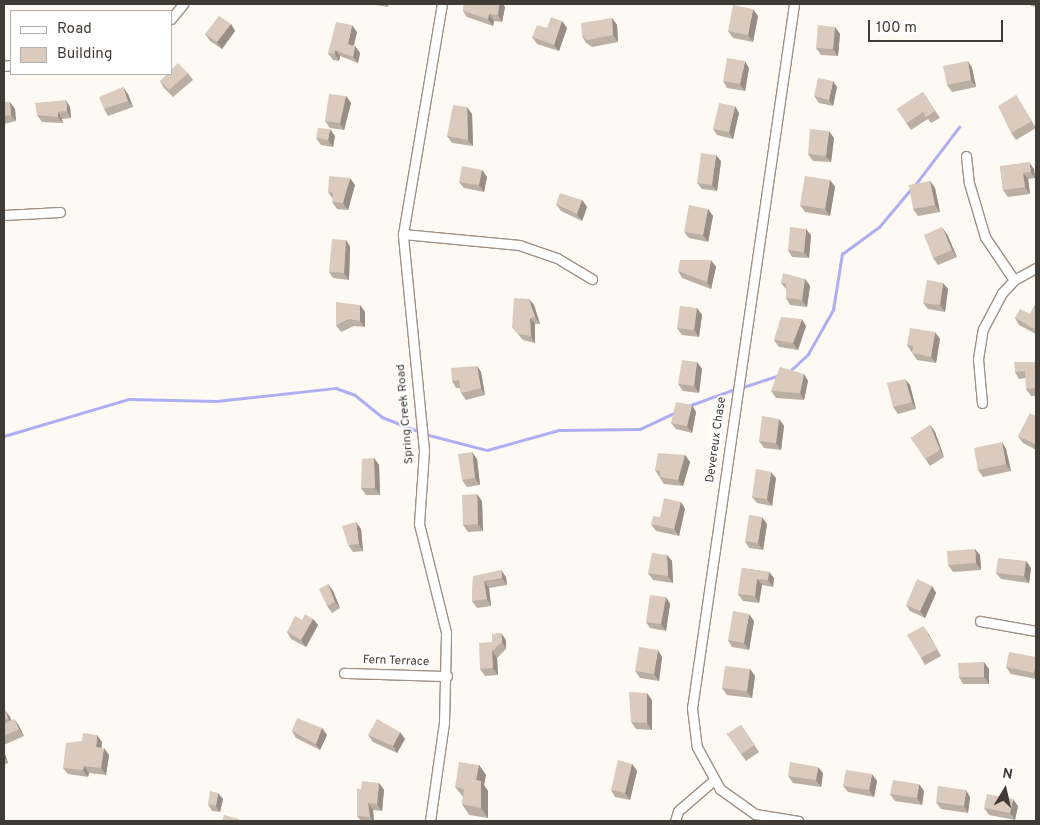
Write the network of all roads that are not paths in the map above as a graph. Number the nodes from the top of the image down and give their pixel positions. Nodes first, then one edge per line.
1 (183, 4) edge
2 (442, 4) edge
3 (794, 4) edge
4 (172, 17) edge
5 (966, 156) dead end
6 (60, 212) dead end
7 (4, 215) edge
8 (403, 234) junction
9 (1036, 268) edge
10 (592, 279) dead end
11 (1014, 280) junction
12 (982, 403) dead end
13 (980, 622) dead end
14 (1036, 631) edge
15 (344, 673) dead end
16 (447, 676) junction
17 (714, 780) junction
18 (430, 821) edge
19 (675, 821) edge
20 (798, 821) edge

1 - 4 street
2 - 8 street, Spring Creek Road
3 - 17 street, Devereux Chase
5 - 11 street
6 - 7 street
8 - 10 street
8 - 16 street, Spring Creek Road
9 - 11 street
11 - 12 street
13 - 14 street
15 - 16 street, Fern Terrace
16 - 18 street, Spring Creek Road
17 - 19 street
17 - 20 street, Devereux Chase

